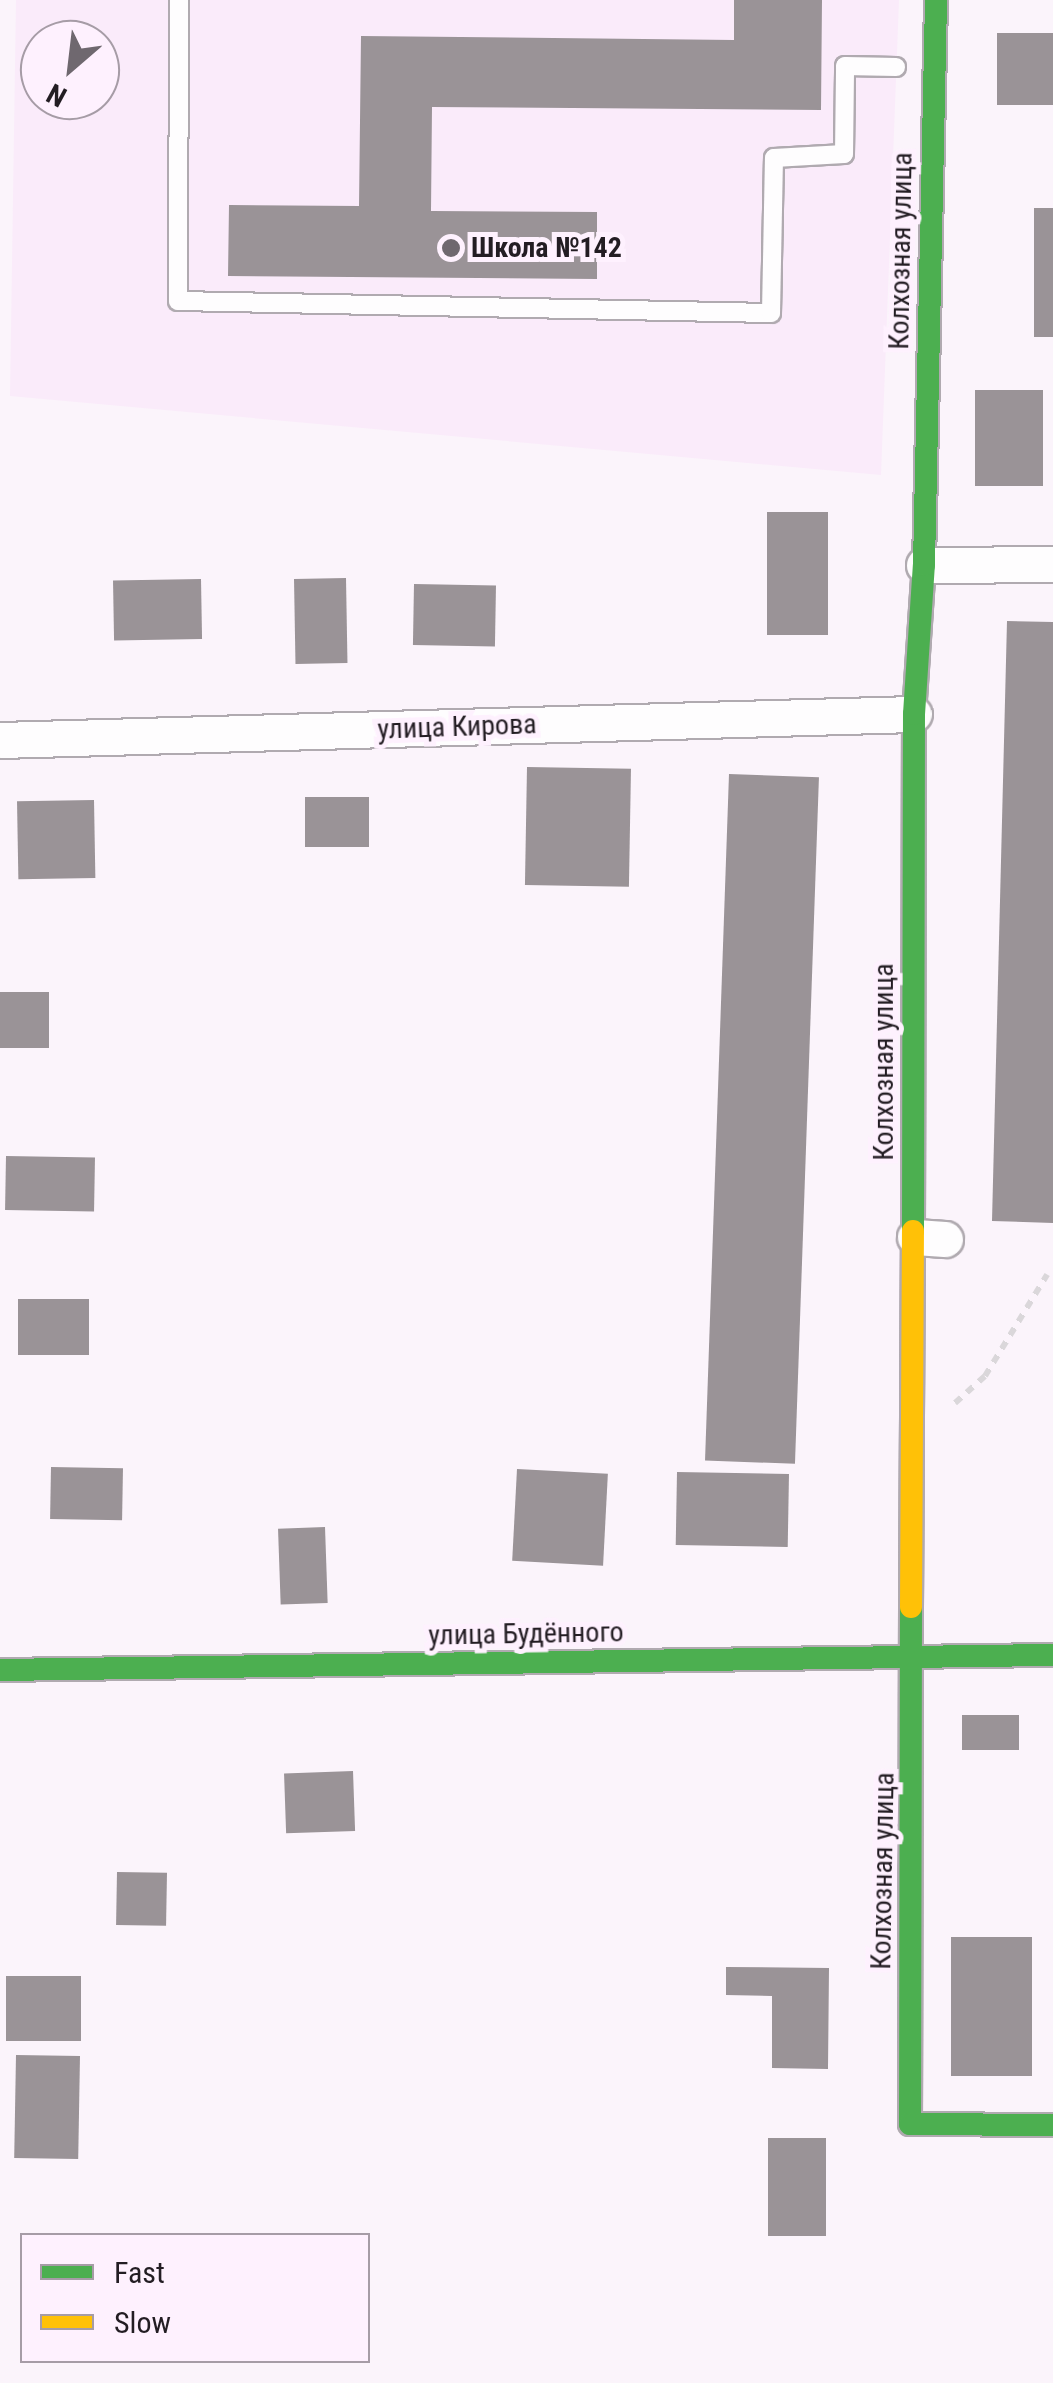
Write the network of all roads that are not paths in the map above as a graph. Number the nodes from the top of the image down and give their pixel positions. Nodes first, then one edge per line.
1 (179, 0) edge
2 (936, 0) edge
3 (896, 67) dead end
4 (924, 564) junction
5 (1053, 564) edge
6 (914, 714) junction
7 (0, 740) edge
8 (1053, 1655) edge
9 (915, 1659) junction
10 (0, 1670) edge
11 (1053, 2125) edge

1 - 3 lane
2 - 4 street, Колхозная улица
4 - 5 street
4 - 6 street, Колхозная улица
6 - 7 street, улица Кирова
6 - 9 street, Колхозная улица
8 - 9 street, улица Будённого
9 - 10 street, улица Будённого
9 - 11 street, Колхозная улица

